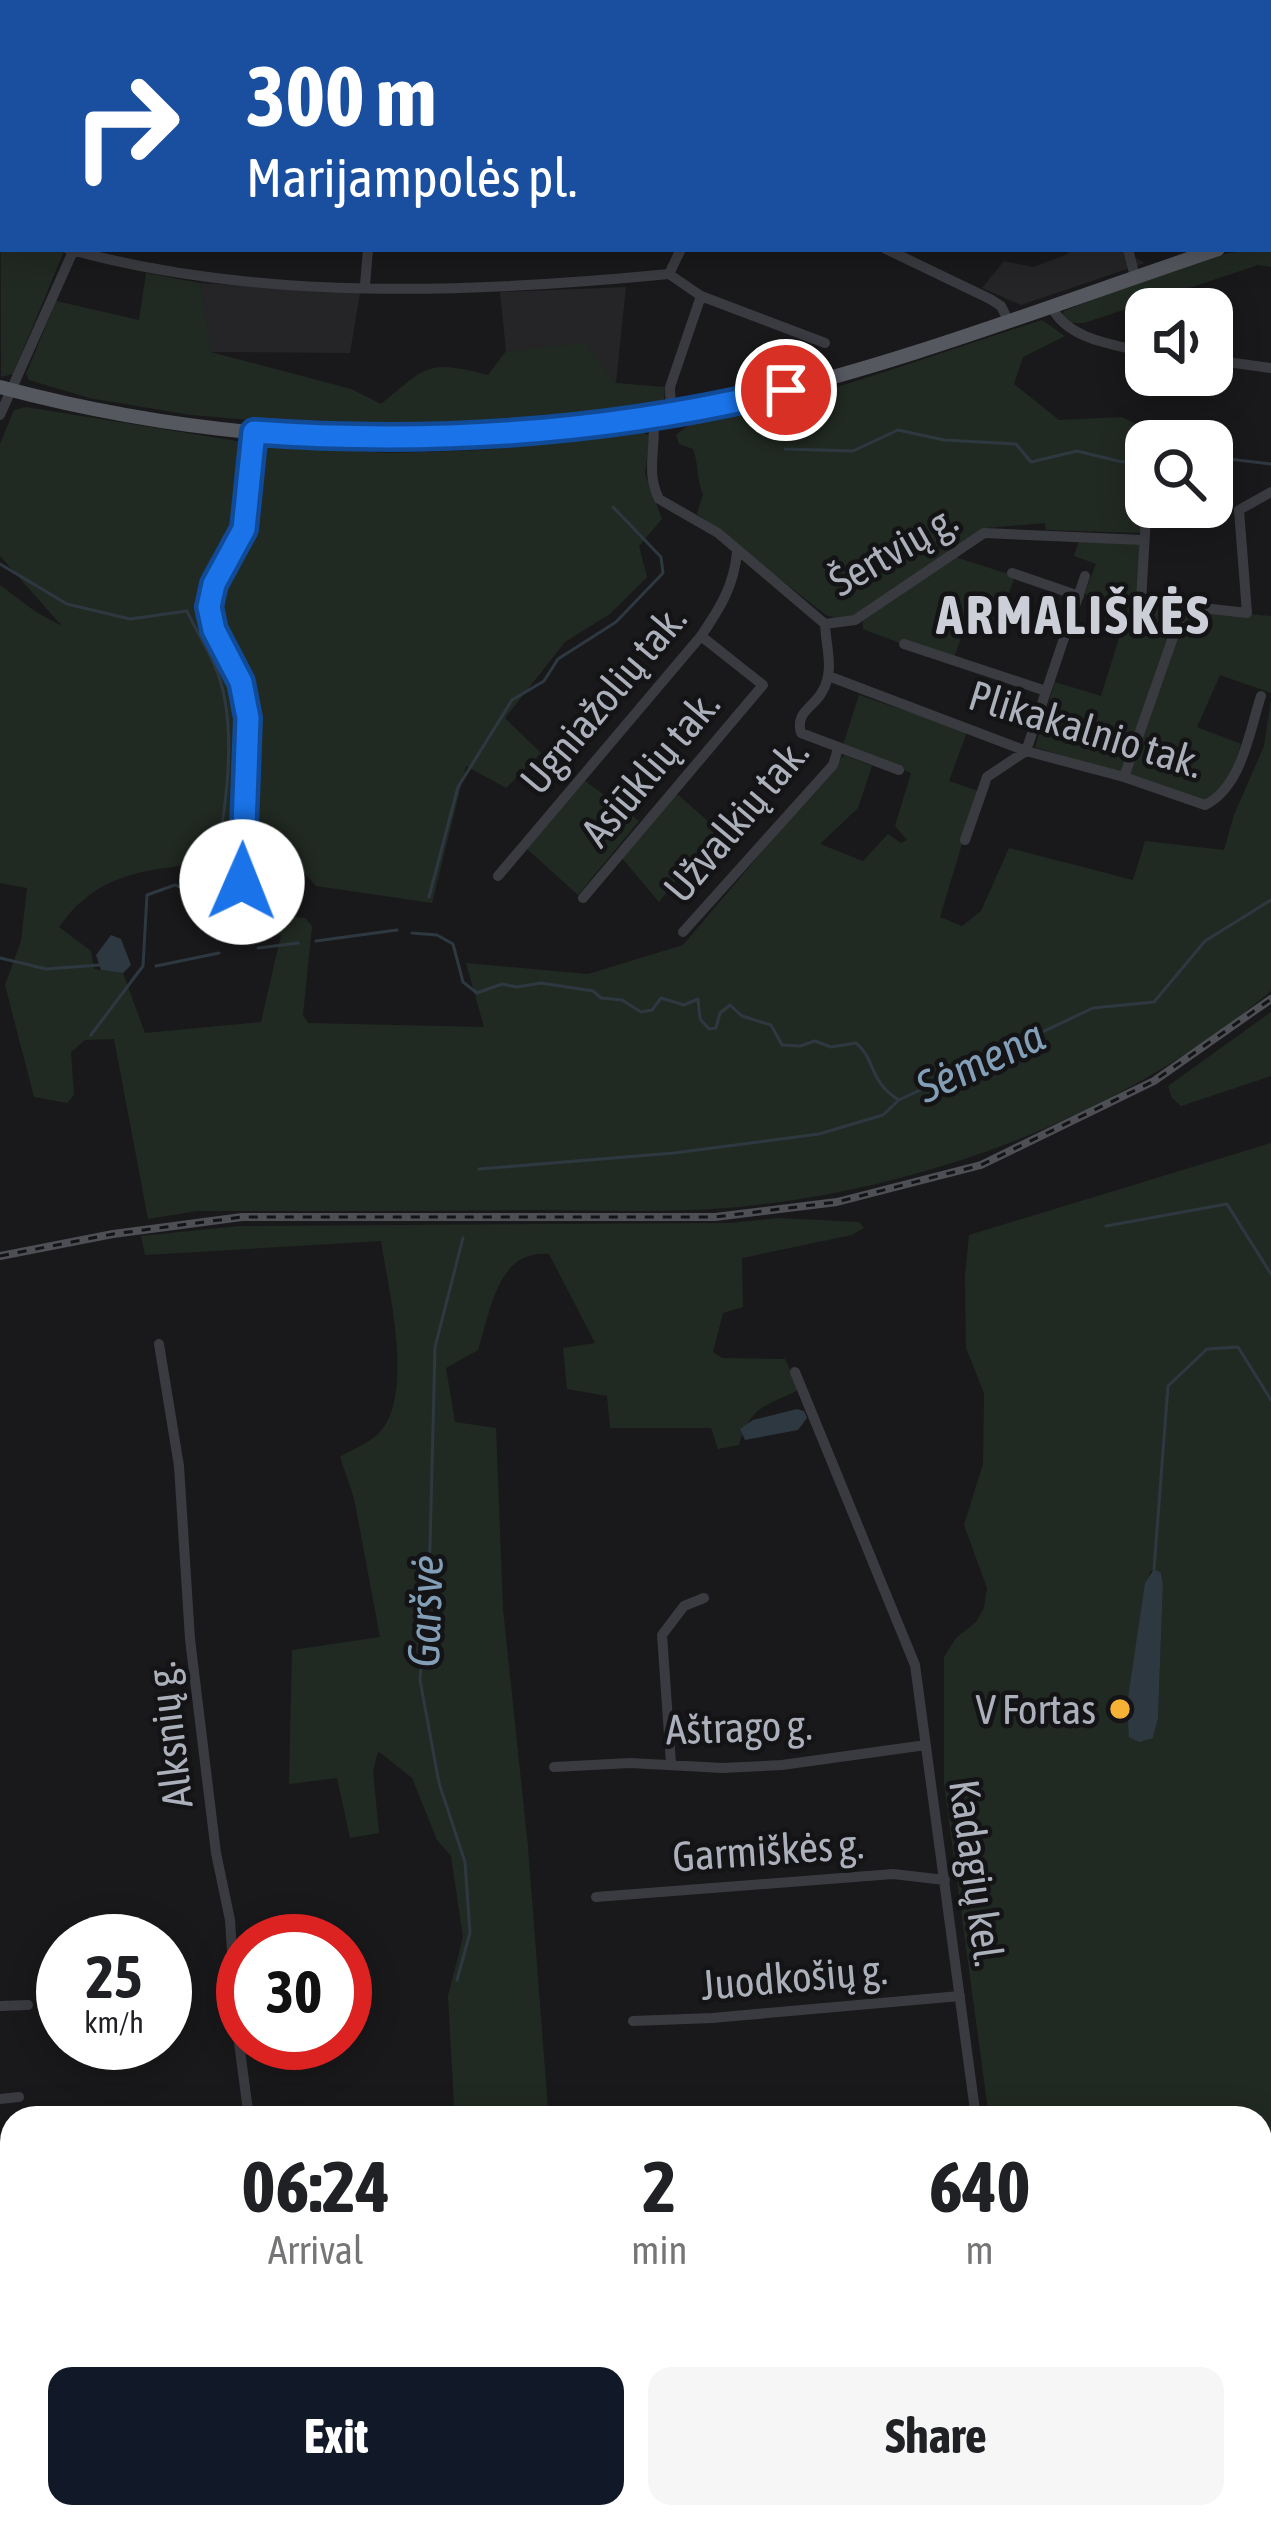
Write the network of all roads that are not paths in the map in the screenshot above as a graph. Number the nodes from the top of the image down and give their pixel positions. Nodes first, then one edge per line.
1 (71, 252) edge
2 (82, 252) edge
3 (368, 252) edge
4 (680, 252) edge
5 (892, 252) edge
6 (1129, 252) edge
7 (1208, 252) edge
8 (669, 274) junction
9 (1135, 277) junction
10 (364, 286) junction
11 (701, 296) junction
12 (1051, 305) junction
13 (1008, 320) junction
14 (825, 343) dead end
15 (1125, 346) edge
16 (1233, 363) edge
17 (1271, 368) edge
18 (6, 389) edge
19 (0, 415) edge
20 (670, 415) junction
21 (653, 418) junction
22 (254, 432) junction
23 (1271, 492) edge
24 (1145, 528) edge
25 (1143, 540) junction
26 (737, 552) junction
27 (1012, 573) dead end
28 (1085, 576) dead end
29 (1079, 596) junction
30 (1184, 606) junction
31 (825, 624) junction
32 (701, 636) junction
33 (904, 644) dead end
34 (831, 677) junction
35 (1046, 691) junction
36 (1261, 696) dead end
37 (838, 749) junction
38 (1025, 751) junction
39 (899, 770) dead end
40 (1124, 777) junction
41 (964, 840) dead end
42 (497, 877) dead end
43 (584, 898) dead end
44 (226, 929) dead end
45 (683, 932) dead end
46 (159, 1344) dead end
47 (794, 1372) dead end
48 (704, 1598) dead end
49 (926, 1744) junction
50 (671, 1763) junction
51 (554, 1767) dead end
52 (945, 1880) junction
53 (596, 1897) dead end
54 (960, 1996) junction
55 (28, 2005) dead end
56 (0, 2006) edge
57 (633, 2021) dead end
58 (19, 2097) dead end
59 (0, 2099) edge
60 (248, 2106) edge
61 (974, 2106) edge

1 - 18 street
2 - 10 street
3 - 10 street
4 - 8 street
5 - 13 street
6 - 9 street
7 - 9 main road
8 - 10 street
8 - 11 street
9 - 12 main road
11 - 14 street
11 - 20 street
12 - 13 main road
12 - 15 street
13 - 20 main road
16 - 17 street
18 - 19 street
18 - 22 main road
20 - 21 main road
21 - 22 main road
21 - 26 street, Šertvių g.
22 - 44 street
23 - 30 street
24 - 25 street
25 - 30 street
25 - 31 street, Šertvių g.
26 - 31 street, Šertvių g.
26 - 32 street, Ugniažolių tak.
27 - 29 street
28 - 29 street
29 - 35 street
30 - 40 street
31 - 34 street
32 - 42 street, Ugniažolių tak.
32 - 43 street, Asiūklių tak.
33 - 35 street
34 - 37 street
34 - 38 street, Plikakalnio tak.
35 - 38 street
36 - 40 street, Plikakalnio tak.
37 - 39 street
37 - 45 street, Užvalkių tak.
38 - 40 street, Plikakalnio tak.
38 - 41 street
46 - 60 street, Alksnių g.
47 - 49 street, Kadagių kel.
48 - 50 street
49 - 50 street, Aštrago g.
49 - 52 street, Kadagių kel.
50 - 51 street, Aštrago g.
52 - 53 street, Garmiškės g.
52 - 54 street, Kadagių kel.
54 - 57 street, Juodkošių g.
54 - 61 street, Kadagių kel.
55 - 56 street
58 - 59 street

